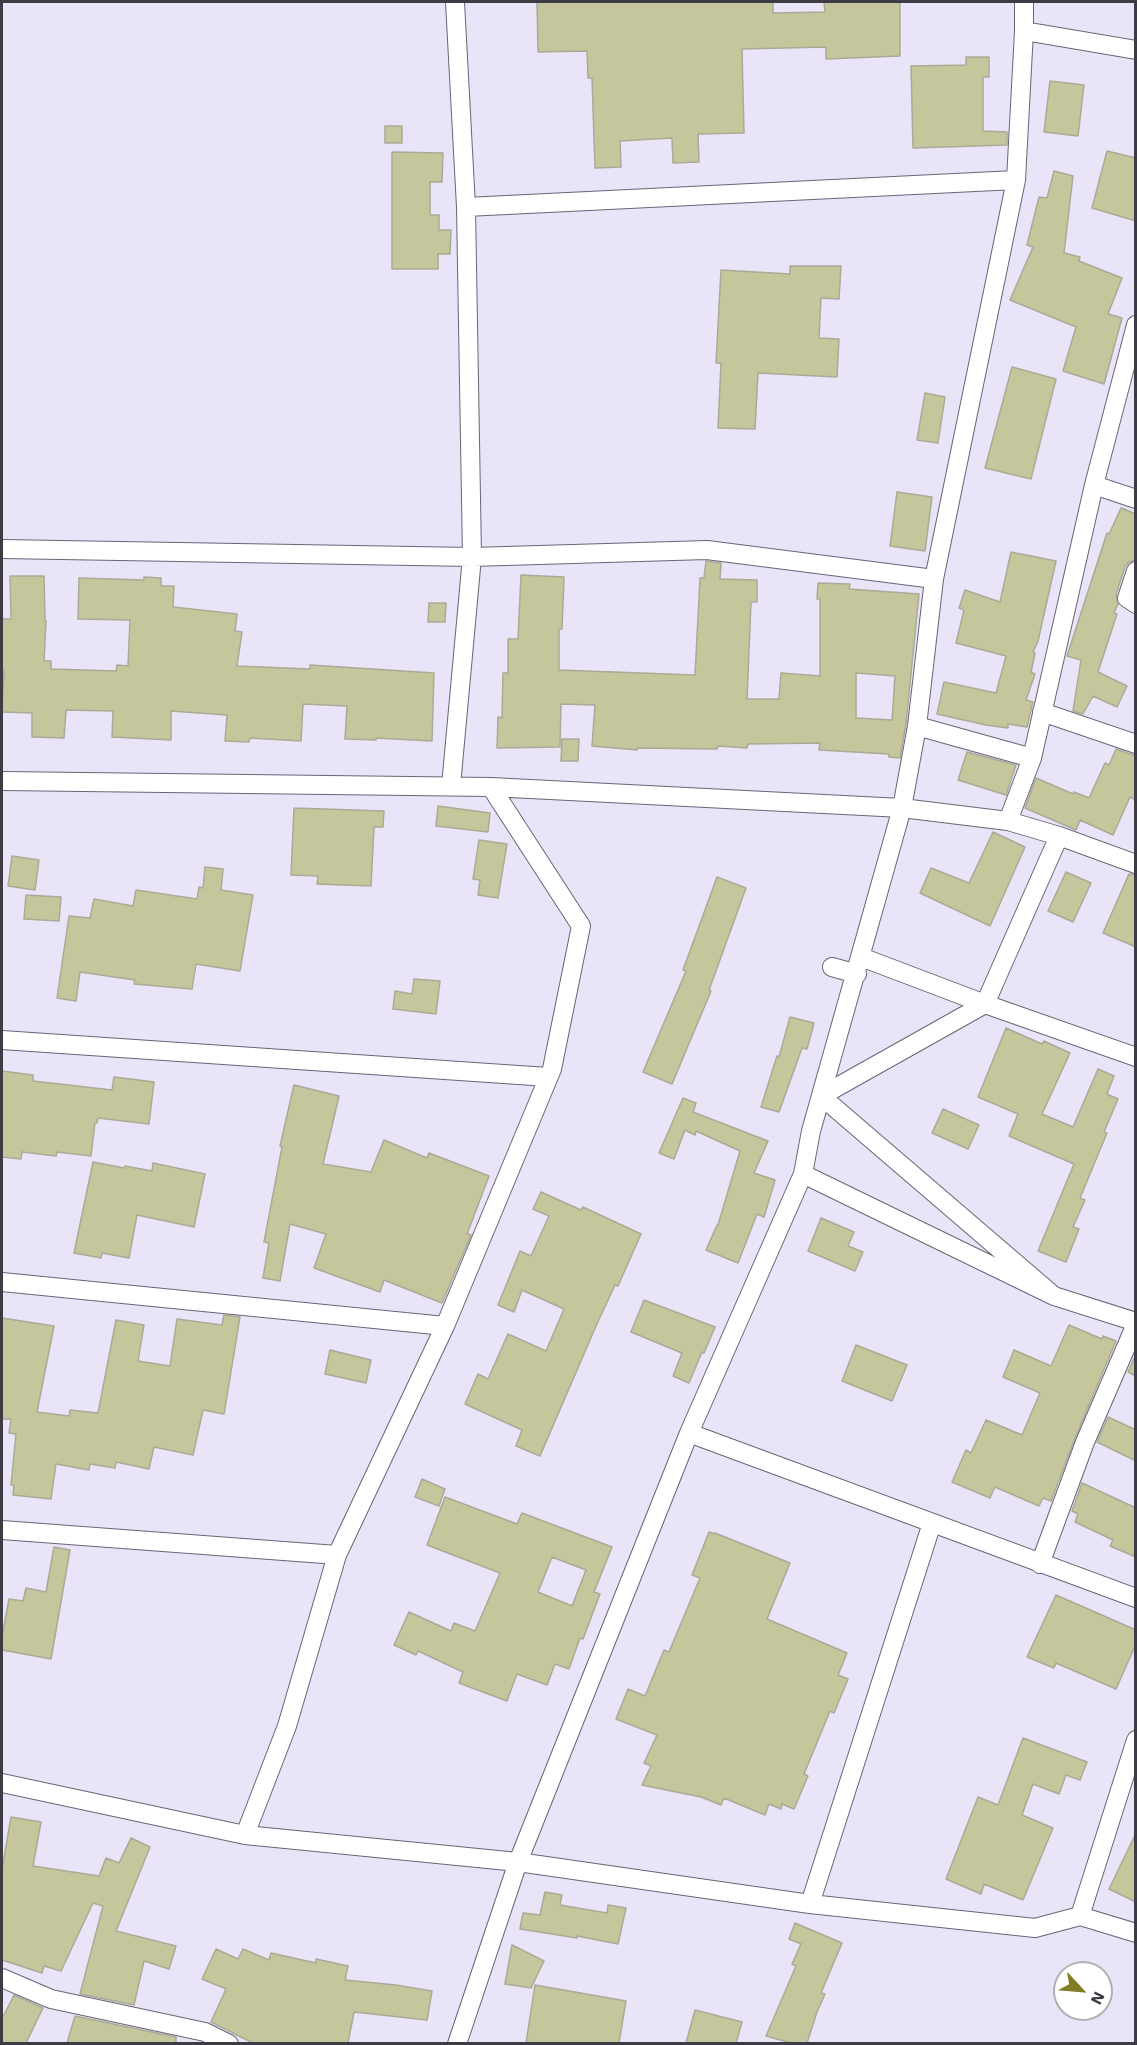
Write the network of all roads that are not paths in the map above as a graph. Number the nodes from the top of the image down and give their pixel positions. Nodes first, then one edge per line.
1 (455, 2) edge
2 (1024, 2) edge
3 (1024, 31) junction
4 (1136, 50) edge
5 (1016, 180) junction
6 (466, 207) junction
7 (1136, 325) edge
8 (1094, 485) junction
9 (1136, 499) edge
10 (2, 549) edge
11 (472, 557) junction
12 (1136, 571) edge
13 (933, 579) junction
14 (1136, 604) edge
15 (1041, 712) junction
16 (917, 726) junction
17 (1136, 744) edge
18 (1032, 758) junction
19 (2, 781) edge
20 (451, 786) junction
21 (491, 787) junction
22 (902, 808) junction
23 (1008, 821) junction
24 (1059, 836) junction
25 (1136, 864) edge
26 (859, 965) junction
27 (832, 967) dead end
28 (985, 1004) junction
29 (2, 1040) edge
30 (1136, 1057) edge
31 (548, 1077) junction
32 (821, 1096) junction
33 (803, 1174) junction
34 (2, 1282) edge
35 (1054, 1296) junction
36 (1136, 1323) edge
37 (445, 1326) junction
38 (689, 1433) junction
39 (932, 1523) junction
40 (2, 1530) edge
41 (337, 1555) junction
42 (1040, 1564) junction
43 (1136, 1598) edge
44 (1136, 1740) edge
45 (2, 1783) edge
46 (245, 1835) junction
47 (518, 1862) junction
48 (810, 1904) junction
49 (1080, 1916) junction
50 (1136, 1933) edge
51 (2, 1978) edge
52 (229, 2043) edge
53 (457, 2043) edge

1 - 6 street
2 - 3 street
3 - 4 street
3 - 5 street
5 - 6 street
5 - 13 street
6 - 11 street
7 - 8 street
8 - 9 street
8 - 15 street
10 - 11 street
11 - 13 street
11 - 20 street
12 - 14 street
13 - 16 street
15 - 17 street
15 - 18 street
16 - 18 street
16 - 22 street
18 - 23 street
19 - 20 street
20 - 21 street
21 - 22 street
21 - 31 street
22 - 23 street
22 - 26 street
23 - 24 street
24 - 25 street
24 - 28 street
26 - 27 street
26 - 28 street
26 - 32 street
28 - 30 street
28 - 32 street
29 - 31 street
31 - 37 street
32 - 33 street
32 - 35 street
33 - 35 street
33 - 38 street
34 - 37 street
35 - 36 street
36 - 42 street
37 - 41 street
38 - 39 street
38 - 47 street
39 - 42 street
39 - 48 street
40 - 41 street
41 - 46 street
42 - 43 street
44 - 49 street
45 - 46 street
46 - 47 street
47 - 48 street
47 - 53 street
48 - 49 street
49 - 50 street
51 - 52 street

